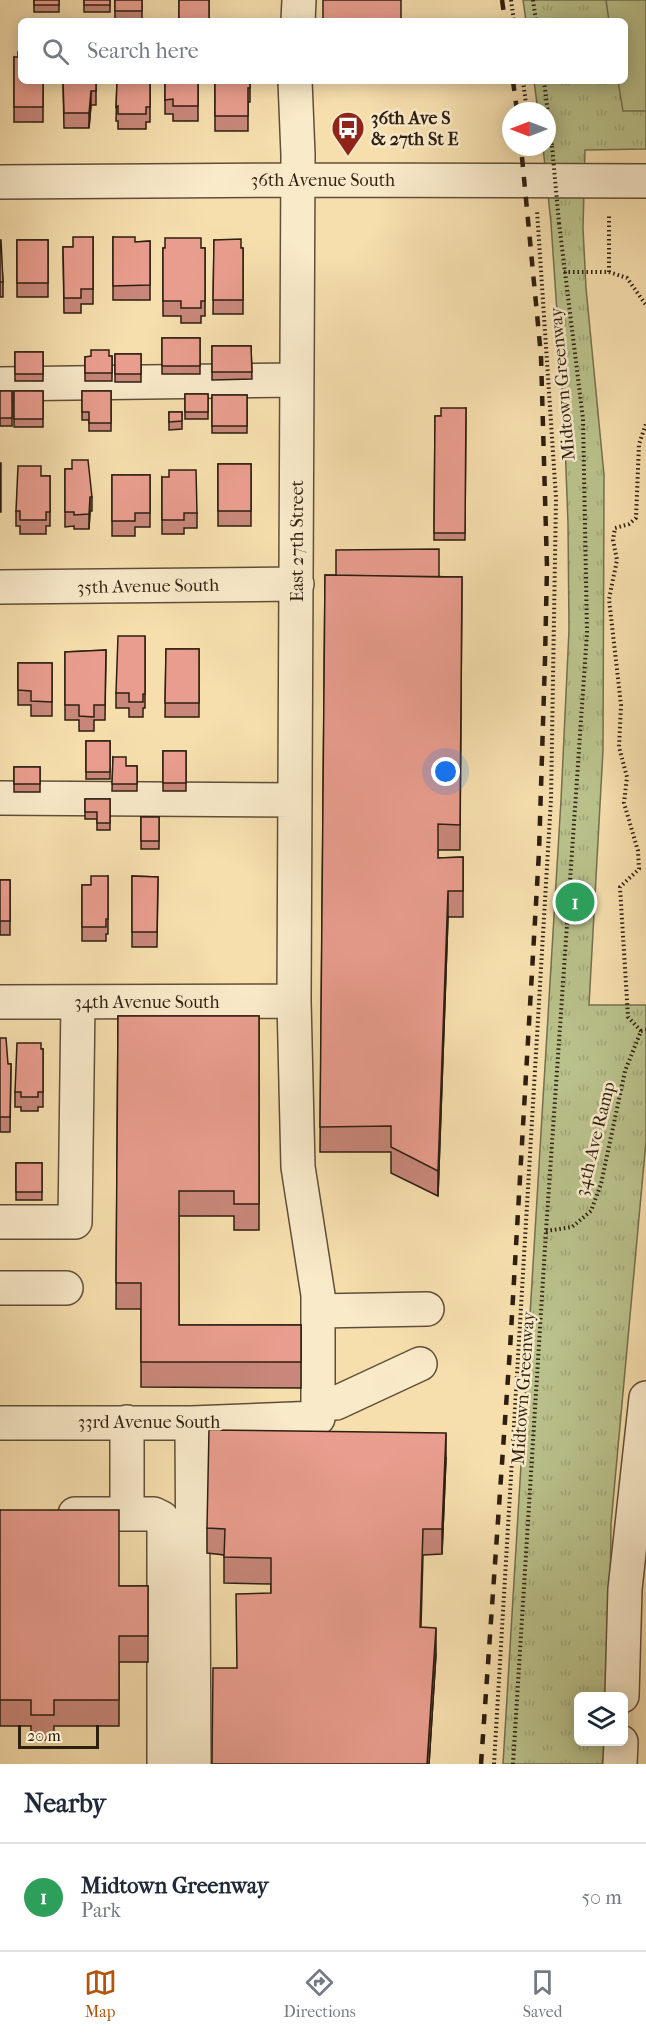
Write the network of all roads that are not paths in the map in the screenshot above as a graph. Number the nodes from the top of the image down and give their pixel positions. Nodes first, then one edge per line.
1 (298, 0) edge
2 (298, 18) edge
3 (295, 84) edge
4 (297, 180) junction
5 (0, 182) edge
6 (646, 182) edge
7 (297, 380) junction
8 (0, 384) edge
9 (297, 584) junction
10 (0, 587) edge
11 (0, 798) edge
12 (295, 800) junction
13 (294, 1001) junction
14 (0, 1002) edge
15 (78, 1002) junction
16 (0, 1222) edge
17 (0, 1288) edge
18 (66, 1288) dead end
19 (427, 1309) dead end
20 (318, 1311) junction
21 (420, 1364) dead end
22 (646, 1398) edge
23 (307, 1411) junction
24 (127, 1422) junction
25 (0, 1423) edge
26 (192, 1423) junction
27 (46, 1514) edge
28 (127, 1514) junction
29 (622, 1692) edge
30 (621, 1746) edge
31 (164, 1764) edge
32 (194, 1764) edge
33 (620, 1764) edge

1 - 2 street
3 - 4 street, East 27th Street
4 - 5 street, 36th Avenue South
4 - 6 street, 36th Avenue South
4 - 7 street, East 27th Street
7 - 8 street
7 - 9 street, East 27th Street
9 - 10 street, 35th Avenue South
9 - 12 street, East 27th Street
11 - 12 street
12 - 13 street, East 27th Street
13 - 15 street, 34th Avenue South
13 - 20 street, East 27th Street
14 - 15 street, 34th Avenue South
15 - 16 street
17 - 18 street
19 - 20 street
20 - 23 street, East 27th Street
21 - 23 street, 33rd Avenue South
22 - 29 street
23 - 26 street, 33rd Avenue South
24 - 25 street, 33rd Avenue South
24 - 26 street, 33rd Avenue South
24 - 28 street
26 - 32 street
27 - 28 street
28 - 31 street
30 - 33 street

